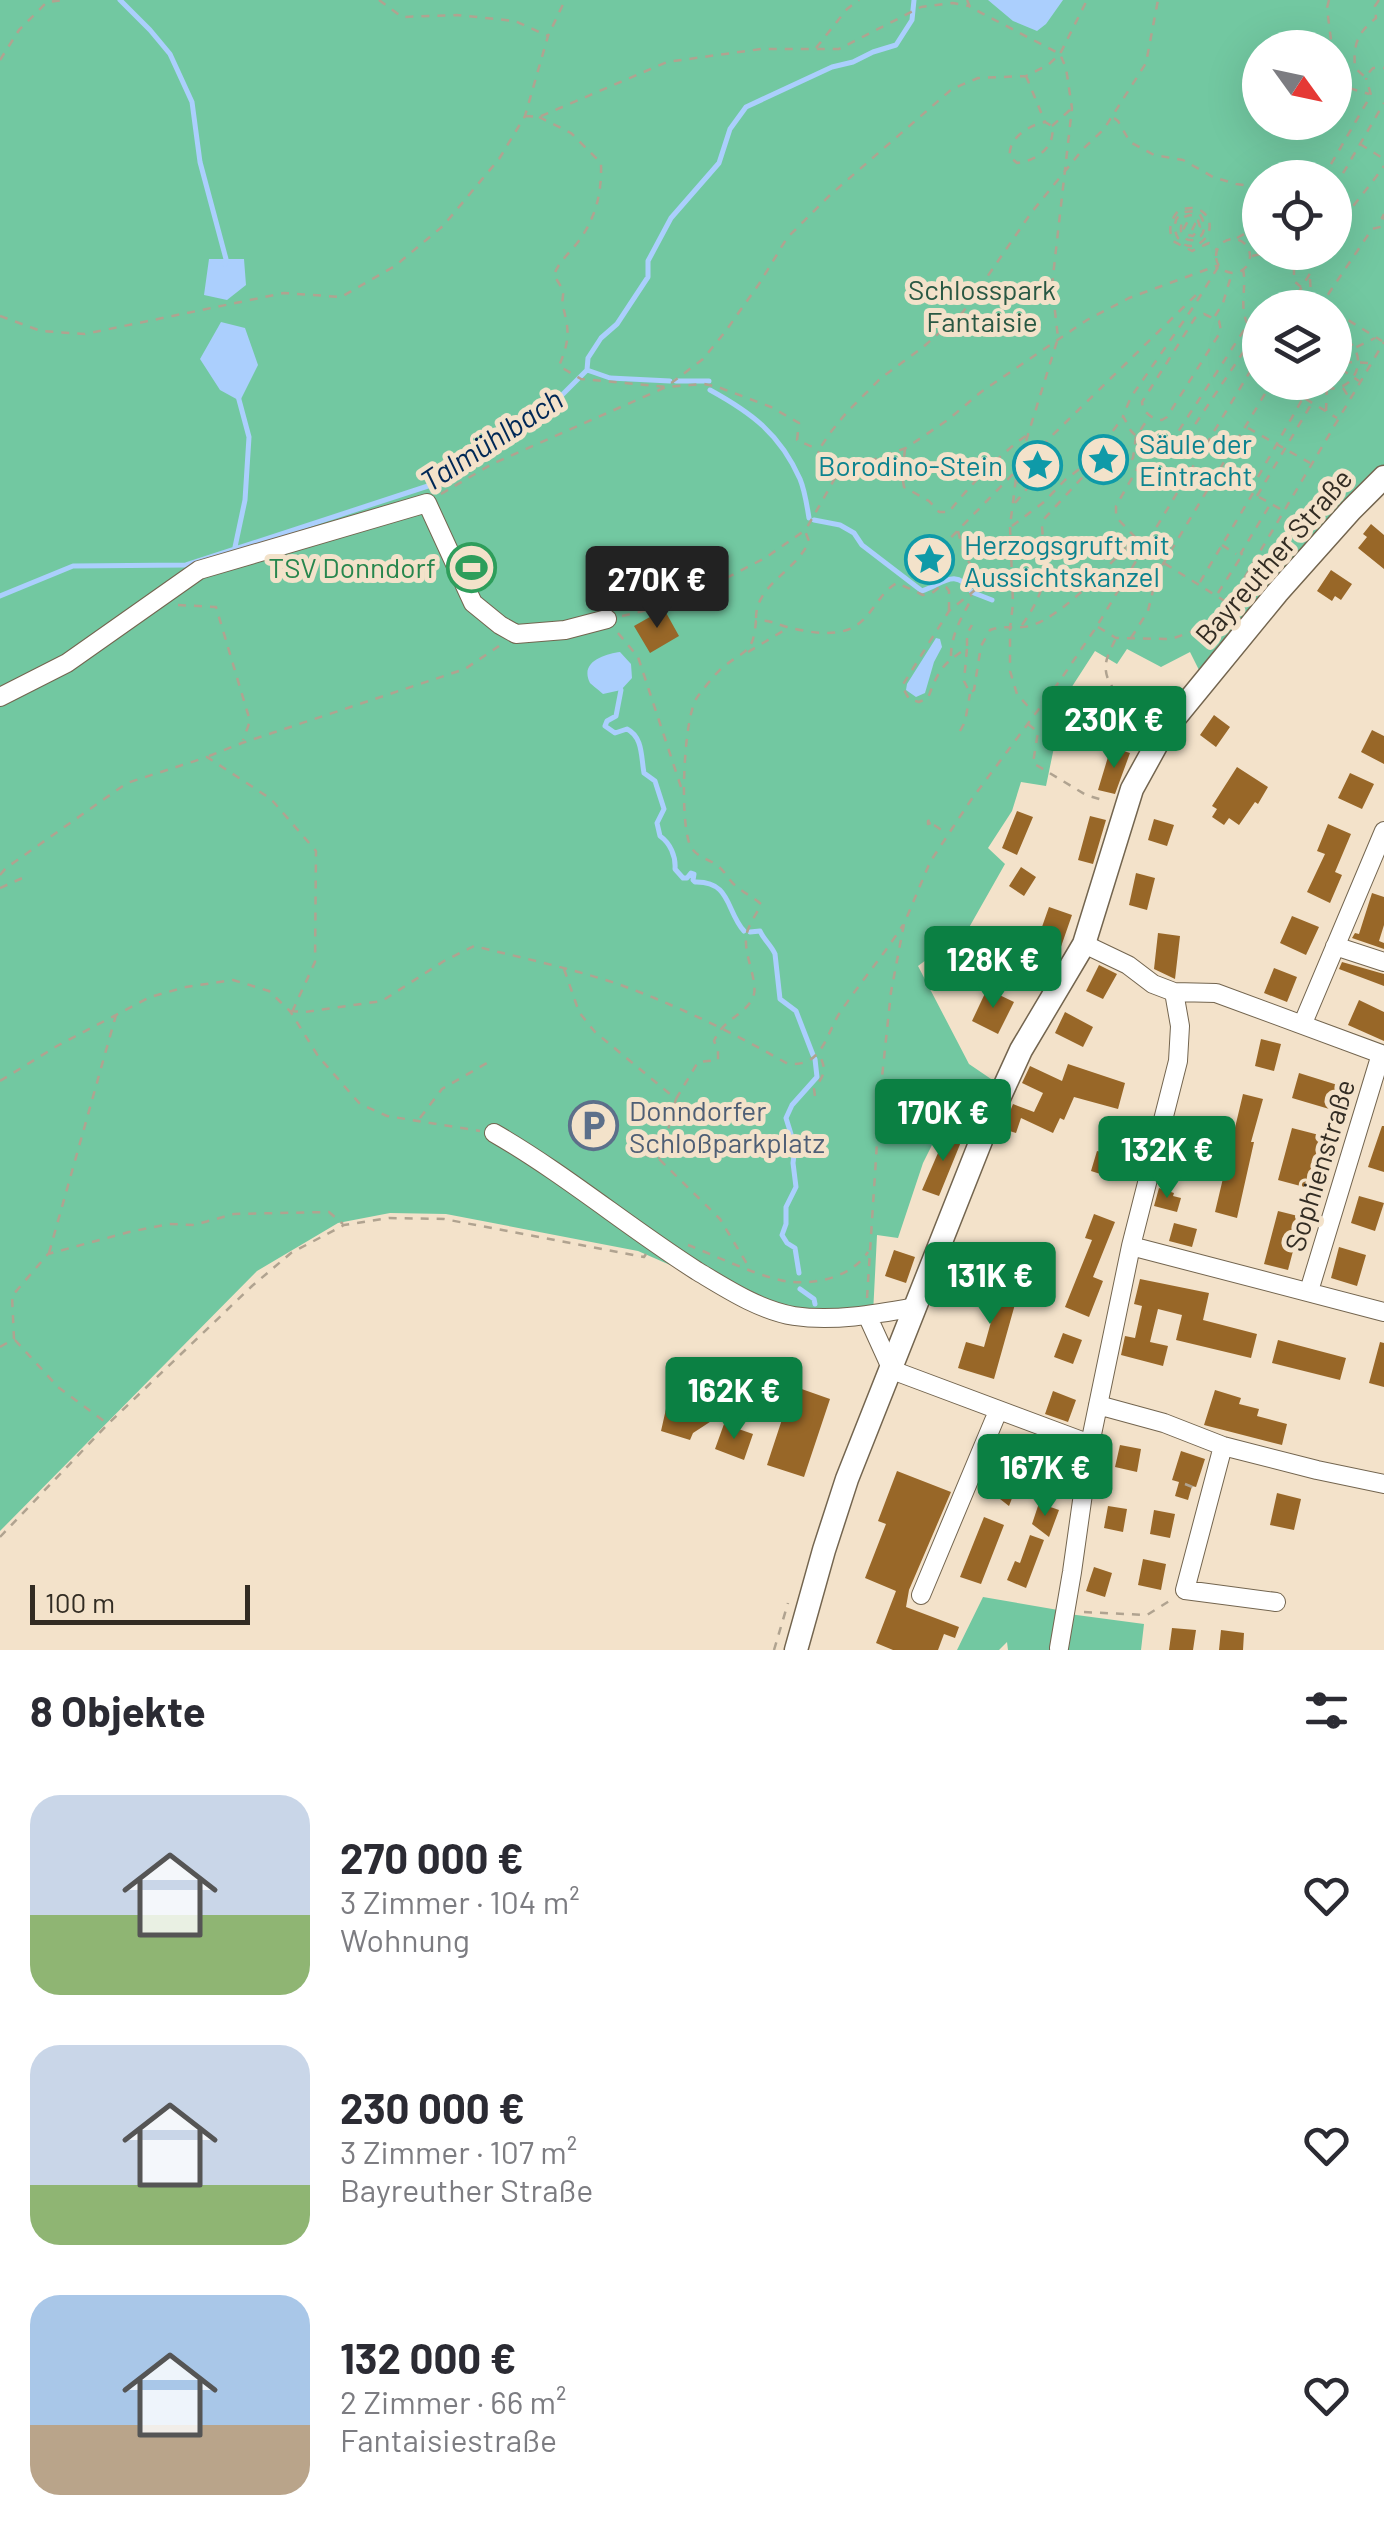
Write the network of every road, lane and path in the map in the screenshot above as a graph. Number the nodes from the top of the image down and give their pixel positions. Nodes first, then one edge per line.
1 (64, 0) edge
2 (379, 0) edge
3 (565, 0) edge
4 (859, 0) edge
5 (967, 0) edge
6 (1087, 0) edge
7 (1158, 0) edge
8 (1329, 0) edge
9 (1379, 0) edge
10 (970, 7) junction
11 (1330, 30) edge
12 (548, 36) junction
13 (815, 49) junction
14 (1060, 54) junction
15 (0, 60) edge
16 (1384, 68) edge
17 (1026, 76) junction
18 (1365, 77) junction
19 (1352, 89) edge
20 (1371, 94) junction
21 (1384, 104) edge
22 (1072, 108) junction
23 (524, 116) junction
24 (539, 117) junction
25 (1113, 117) junction
26 (1046, 122) junction
27 (1052, 126) junction
28 (1360, 144) junction
29 (1384, 159) edge
30 (1333, 160) edge
31 (1351, 160) edge
32 (1384, 166) edge
33 (1066, 171) junction
34 (1242, 185) edge
35 (1352, 207) edge
36 (1384, 226) edge
37 (1192, 230) dead end
38 (1242, 236) edge
39 (1236, 239) junction
40 (1242, 243) edge
41 (1217, 250) junction
42 (1219, 265) junction
43 (1242, 269) edge
44 (1296, 270) edge
45 (1311, 270) edge
46 (1232, 272) junction
47 (1309, 274) junction
48 (1204, 287) junction
49 (1302, 288) joint
50 (1310, 290) edge
51 (1330, 290) edge
52 (0, 316) edge
53 (1214, 318) junction
54 (1352, 323) edge
55 (1242, 333) edge
56 (1058, 338) junction
57 (1376, 338) junction
58 (1384, 342) edge
59 (1352, 345) edge
60 (1355, 348) junction
61 (1352, 349) edge
62 (1242, 353) edge
63 (1352, 363) edge
64 (1371, 363) junction
65 (1358, 364) junction
66 (1354, 377) joint
67 (1360, 382) junction
68 (1242, 385) edge
69 (666, 387) junction
70 (1352, 396) edge
71 (1263, 400) edge
72 (1307, 400) junction
73 (1326, 400) edge
74 (1349, 400) edge
75 (1326, 412) junction
76 (1123, 416) junction
77 (1150, 416) junction
78 (1338, 419) junction
79 (1246, 427) junction
80 (1027, 435) junction
81 (1136, 437) junction
82 (1276, 444) junction
83 (906, 448) junction
84 (1149, 448) junction
85 (1158, 448) junction
86 (1284, 449) junction
87 (820, 454) junction
88 (1312, 464) junction
89 (1090, 469) junction
90 (1016, 470) junction
91 (1218, 472) junction
92 (838, 473) junction
93 (1384, 477) edge
94 (1015, 482) junction
95 (1253, 493) junction
96 (426, 503) junction
97 (1270, 503) junction
98 (1012, 506) junction
99 (1284, 511) junction
100 (1010, 526) junction
101 (805, 530) junction
102 (958, 531) junction
103 (1136, 538) junction
104 (1222, 545) junction
105 (1142, 550) junction
106 (1240, 556) junction
107 (929, 560) dead end
108 (1164, 563) junction
109 (1252, 564) junction
110 (1198, 584) junction
111 (971, 594) junction
112 (1216, 596) junction
113 (152, 603) junction
114 (1229, 604) junction
115 (949, 611) junction
116 (607, 620) junction
117 (1254, 620) junction
118 (756, 621) junction
119 (972, 625) dead end
120 (1021, 626) junction
121 (1097, 626) junction
122 (788, 628) junction
123 (1010, 628) junction
124 (516, 634) junction
125 (1116, 638) junction
126 (1130, 640) junction
127 (967, 648) junction
128 (746, 653) junction
129 (951, 658) junction
130 (970, 693) junction
131 (0, 698) edge
132 (1034, 713) junction
133 (1027, 723) junction
134 (1164, 731) junction
135 (960, 732) dead end
136 (242, 743) junction
137 (207, 757) junction
138 (684, 795) junction
139 (1126, 807) junction
140 (931, 823) dead end
141 (1384, 831) edge
142 (948, 834) junction
143 (1378, 857) edge
144 (0, 875) edge
145 (27, 876) dead end
146 (0, 888) edge
147 (904, 924) junction
148 (1084, 944) junction
149 (1335, 946) junction
150 (1384, 962) edge
151 (563, 967) junction
152 (1174, 992) junction
153 (291, 1011) junction
154 (116, 1015) junction
155 (1303, 1023) junction
156 (720, 1029) junction
157 (818, 1054) junction
158 (1382, 1054) edge
159 (487, 1063) dead end
160 (0, 1080) edge
161 (815, 1096) dead end
162 (676, 1099) junction
163 (640, 1116) dead end
164 (419, 1119) junction
165 (670, 1122) junction
166 (494, 1134) joint
167 (630, 1150) dead end
168 (659, 1159) junction
169 (344, 1225) junction
170 (654, 1244) junction
171 (1131, 1246) junction
172 (869, 1251) junction
173 (48, 1254) junction
174 (751, 1270) junction
175 (1310, 1291) junction
176 (916, 1307) junction
177 (1384, 1312) edge
178 (867, 1315) junction
179 (14, 1339) junction
180 (0, 1347) edge
181 (892, 1370) junction
182 (1098, 1405) junction
183 (998, 1411) junction
184 (108, 1424) junction
185 (1090, 1444) junction
186 (1224, 1446) junction
187 (1384, 1484) edge
188 (0, 1536) edge
189 (1185, 1590) junction
190 (920, 1595) dead end
191 (1276, 1602) dead end
192 (1064, 1611) junction
193 (1059, 1648) edge
194 (796, 1650) edge

1 - 15 path
2 - 12 path
3 - 12 path
4 - 13 path
5 - 10 path
6 - 14 path
7 - 25 path
8 - 11 path
9 - 18 path
10 - 13 path
10 - 14 path
12 - 23 path
13 - 24 path
14 - 17 path
14 - 22 path
16 - 18 path
17 - 26 path
17 - 69 path
18 - 20 path
19 - 20 path
20 - 30 path
21 - 28 path
22 - 27 path
22 - 33 path
23 - 24 path
23 - 52 path
24 - 69 path
25 - 33 path
25 - 34 path
26 - 27 path
26 - 27 path
28 - 29 path
28 - 31 path
32 - 35 path
33 - 56 path
33 - 87 path
36 - 51 path
37 - 41 path
38 - 39 path
39 - 40 path
39 - 41 path
41 - 42 path
42 - 46 path
42 - 48 path
42 - 56 path
43 - 46 path
44 - 49 path
45 - 47 path
46 - 53 path
47 - 49 path
47 - 50 path
48 - 76 path
48 - 90 path
53 - 77 path
53 - 77 path
54 - 57 path
55 - 85 path
56 - 80 path
56 - 83 path
57 - 58 path
57 - 60 path
58 - 64 path
59 - 60 path
60 - 61 path
60 - 65 path
62 - 85 path
63 - 65 path
64 - 65 path
64 - 67 path
65 - 66 path
66 - 67 path
67 - 70 path
68 - 105 path
69 - 87 path
69 - 96 path
71 - 79 path
72 - 75 path
72 - 82 path
72 - 86 path
73 - 75 path
74 - 78 path
75 - 78 path
76 - 81 path
76 - 89 path
77 - 81 path
78 - 88 path
79 - 82 path
79 - 91 path
80 - 83 path
80 - 90 path
81 - 84 path
81 - 89 path
82 - 86 path
82 - 95 path
83 - 92 path
84 - 85 path
84 - 103 path
86 - 88 path
86 - 95 path
87 - 92 path
88 - 99 path
89 - 100 path
89 - 120 path
90 - 94 path
90 - 102 path
91 - 95 path
91 - 108 path
92 - 101 path
93 - 117 main road, Bayreuther Straße
94 - 98 path
94 - 98 path
95 - 97 path
95 - 104 path
96 - 113 street
96 - 124 street
97 - 99 path
97 - 106 path
98 - 100 path
99 - 109 path
100 - 123 path
101 - 116 path
101 - 118 path
102 - 107 path
102 - 111 path
103 - 105 path
103 - 120 path
104 - 106 path
104 - 110 path
105 - 108 path
105 - 121 path
106 - 109 path
106 - 112 path
108 - 110 path
108 - 126 path
109 - 114 path
110 - 112 path
111 - 115 path
111 - 129 path
112 - 114 path
113 - 131 street
113 - 136 path
114 - 117 path
114 - 126 path
115 - 122 path
115 - 129 path
116 - 124 street
116 - 138 path
117 - 134 main road, Bayreuther Straße
118 - 122 path
118 - 128 path
119 - 127 path
120 - 123 path
121 - 125 path
121 - 132 path
122 - 128 path
123 - 130 path
123 - 132 path
124 - 136 path
125 - 126 path
125 - 134 path
127 - 129 path
127 - 130 path
128 - 138 path
130 - 135 path
132 - 133 path
133 - 139 path
133 - 142 path
134 - 139 main road, Bayreuther Straße
136 - 137 path
137 - 144 path
137 - 153 path
138 - 156 path
139 - 148 main road, Bayreuther Straße
140 - 142 path
141 - 143 street
142 - 147 path
143 - 149 street
145 - 146 path
147 - 157 path
147 - 172 path
148 - 152 street
148 - 176 main road, Bayreuther Straße
149 - 150 street
149 - 155 street
151 - 153 path
151 - 156 path
151 - 162 path
152 - 155 street
152 - 171 street
153 - 154 path
153 - 164 path
154 - 160 path
154 - 173 path
155 - 158 street
156 - 157 path
156 - 162 path
157 - 161 path
158 - 175 street, Sophienstraße
159 - 164 path
162 - 165 path
163 - 165 path
164 - 166 path
165 - 168 path
166 - 170 street
167 - 168 path
168 - 174 path
169 - 170 path
169 - 173 path
169 - 184 path
170 - 174 path
170 - 178 street
171 - 175 street
171 - 182 street
172 - 174 path
172 - 178 path
173 - 179 path
175 - 177 street
176 - 178 street
176 - 181 main road, Bayreuther Straße
178 - 181 street
179 - 180 path
179 - 184 path
181 - 183 street
181 - 194 main road, Bayreuther Straße
182 - 185 street
182 - 186 street
183 - 185 street
183 - 190 street
184 - 188 path
185 - 192 street
186 - 187 street
186 - 189 street
189 - 191 street
189 - 192 path
192 - 193 street

